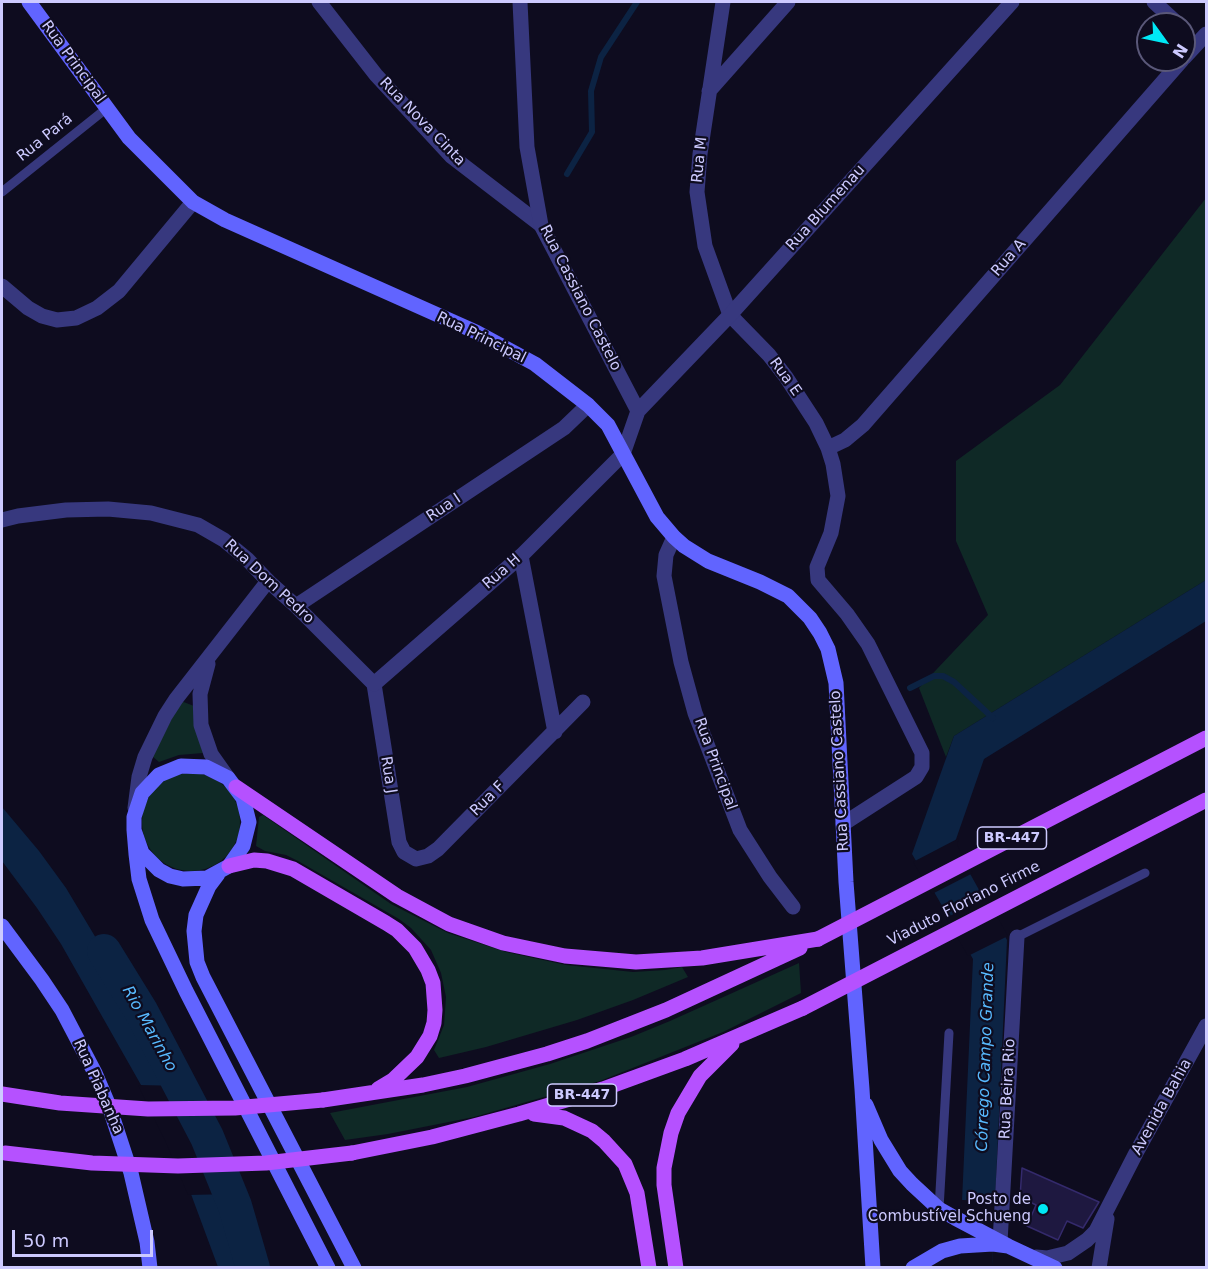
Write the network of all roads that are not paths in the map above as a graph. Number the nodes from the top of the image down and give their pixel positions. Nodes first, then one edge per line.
1 (29, 2) edge
2 (319, 2) edge
3 (520, 2) edge
4 (723, 2) edge
5 (788, 2) edge
6 (1012, 2) edge
7 (1172, 72) edge
8 (709, 91) junction
9 (107, 108) junction
10 (2, 192) edge
11 (193, 202) junction
12 (541, 225) junction
13 (2, 286) edge
14 (730, 315) junction
15 (588, 405) junction
16 (638, 411) junction
17 (828, 448) junction
18 (623, 454) junction
19 (2, 520) edge
20 (674, 537) junction
21 (521, 556) junction
22 (268, 580) junction
23 (296, 606) junction
24 (214, 651) junction
25 (374, 684) junction
26 (583, 702) dead end
27 (555, 732) junction
28 (1206, 738) edge
29 (232, 783) junction
30 (1206, 800) edge
31 (134, 823) junction
32 (843, 824) junction
33 (416, 859) joint
34 (224, 869) junction
35 (1145, 873) dead end
36 (793, 907) dead end
37 (2, 926) edge
38 (1017, 938) joint
39 (797, 946) junction
40 (766, 1023) junction
41 (1206, 1026) edge
42 (949, 1033) dead end
43 (862, 1089) junction
44 (2, 1094) edge
45 (364, 1095) junction
46 (519, 1114) junction
47 (3, 1152) edge
48 (1119, 1189) junction
49 (939, 1209) junction
50 (999, 1242) junction
51 (1036, 1257) junction
52 (150, 1268) edge
53 (328, 1268) edge
54 (354, 1268) edge
55 (649, 1268) edge
56 (675, 1268) edge
57 (873, 1268) edge
58 (913, 1268) edge
59 (1055, 1268) edge
60 (1099, 1268) edge

1 - 9 main road, Rua Principal
2 - 12 street, Rua Nova Cinta
3 - 12 street, Rua Cassiano Castelo
4 - 8 street, Rua M
5 - 8 street
6 - 14 street, Rua Blumenau
7 - 17 street, Rua A
8 - 14 street, Rua M
9 - 10 lane, Rua Pará
9 - 11 main road, Rua Principal
11 - 13 street
11 - 15 main road, Rua Principal
12 - 16 street, Rua Cassiano Castelo
14 - 16 street, Rua Blumenau
14 - 17 street, Rua E
15 - 18 main road, Rua Principal
15 - 23 street, Rua I
16 - 18 street
17 - 32 street, Rua E
18 - 20 main road, Rua Principal
18 - 21 street, Rua H
19 - 22 street, Rua Dom Pedro
20 - 32 main road, Rua Cassiano Castelo
20 - 36 street, Rua Principal
21 - 25 street, Rua H
21 - 27 street
22 - 23 street, Rua Dom Pedro
22 - 24 street
23 - 25 street, Rua Dom Pedro
24 - 29 street
24 - 31 street
25 - 33 street, Rua J
26 - 27 street, Rua F
27 - 33 street, Rua F
28 - 39 main road, BR-447, bridge
29 - 31 main road
29 - 34 main road
29 - 39 main road
30 - 40 main road, Viaduto Floriano Firme / BR-447, bridge
31 - 34 main road
31 - 53 main road
32 - 43 main road, Rua Cassiano Castelo
34 - 45 main road
34 - 54 main road
35 - 38 lane
37 - 52 main road, Rua Piabanha
38 - 50 street, Rua Beira Rio
39 - 45 main road
40 - 46 main road, BR-447
40 - 56 main road
41 - 48 street, Avenida Bahia
42 - 49 lane
43 - 49 main road, Rua Cassiano Castelo
43 - 57 main road, Rua Cassiano Castelo
44 - 45 main road, bridge
46 - 47 main road, BR-447, bridge
46 - 55 main road
48 - 51 street, Avenida Bahia
48 - 60 street, Avenida Bahia
49 - 50 main road, Rua Cassiano Castelo
50 - 51 main road, Rua Cassiano Castelo
50 - 58 main road
51 - 59 main road, Rua Cassiano Castelo

